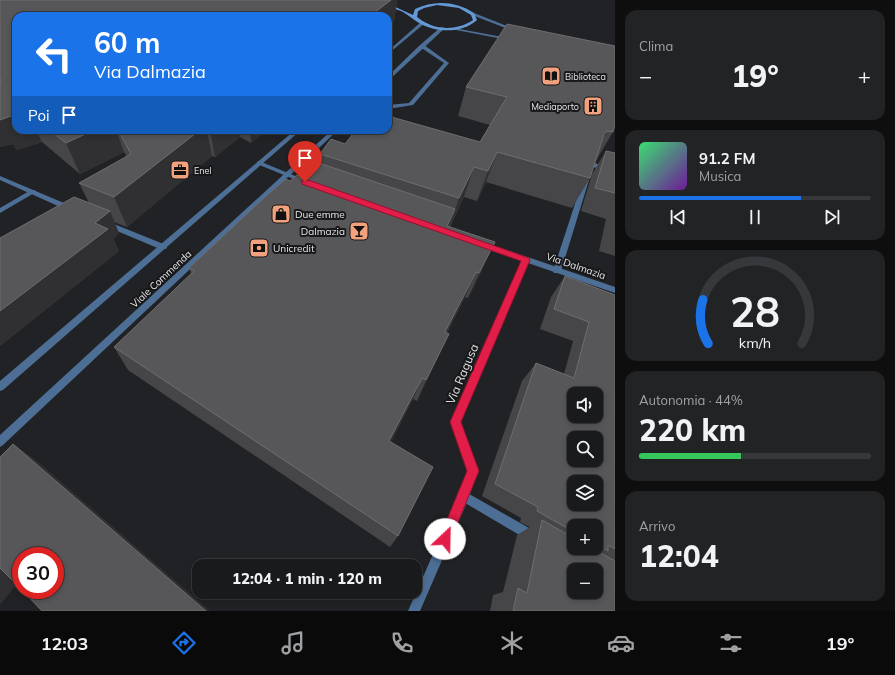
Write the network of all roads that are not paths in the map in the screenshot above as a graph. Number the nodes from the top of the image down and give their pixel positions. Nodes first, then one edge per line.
1 (377, 0) edge
2 (424, 0) edge
3 (440, 4) junction
4 (473, 14) junction
5 (415, 17) junction
6 (423, 23) junction
7 (443, 28) junction
8 (456, 28) junction
9 (520, 32) edge
10 (512, 40) edge
11 (422, 46) junction
12 (392, 50) edge
13 (392, 75) edge
14 (392, 106) edge
15 (293, 134) edge
16 (331, 134) edge
17 (259, 163) junction
18 (615, 171) edge
19 (288, 175) junction
20 (0, 178) edge
21 (312, 185) edge
22 (32, 192) junction
23 (0, 211) edge
24 (70, 212) edge
25 (101, 221) edge
26 (474, 242) edge
27 (162, 247) junction
28 (526, 260) junction
29 (557, 270) junction
30 (615, 290) edge
31 (0, 387) edge
32 (0, 442) edge
33 (464, 496) junction
34 (544, 543) edge
35 (414, 611) edge

1 - 5 main road
2 - 3 main road
3 - 4 main road
3 - 5 main road
4 - 8 main road
4 - 9 street
5 - 6 main road
6 - 7 main road
6 - 12 street
7 - 8 main road
7 - 11 street
8 - 10 street
11 - 13 street
11 - 14 street
15 - 17 street
16 - 19 street, Viale Commenda
17 - 19 street
17 - 27 street
18 - 29 street
19 - 21 street
19 - 32 street, Viale Commenda
20 - 22 street
22 - 23 street
22 - 24 street
25 - 27 street
26 - 28 street, Via Dalmazia
27 - 31 street
28 - 29 street, Via Dalmazia
28 - 33 street, Via Ragusa
29 - 30 street, Via Dalmazia
33 - 34 street
33 - 35 street, Via Ragusa

